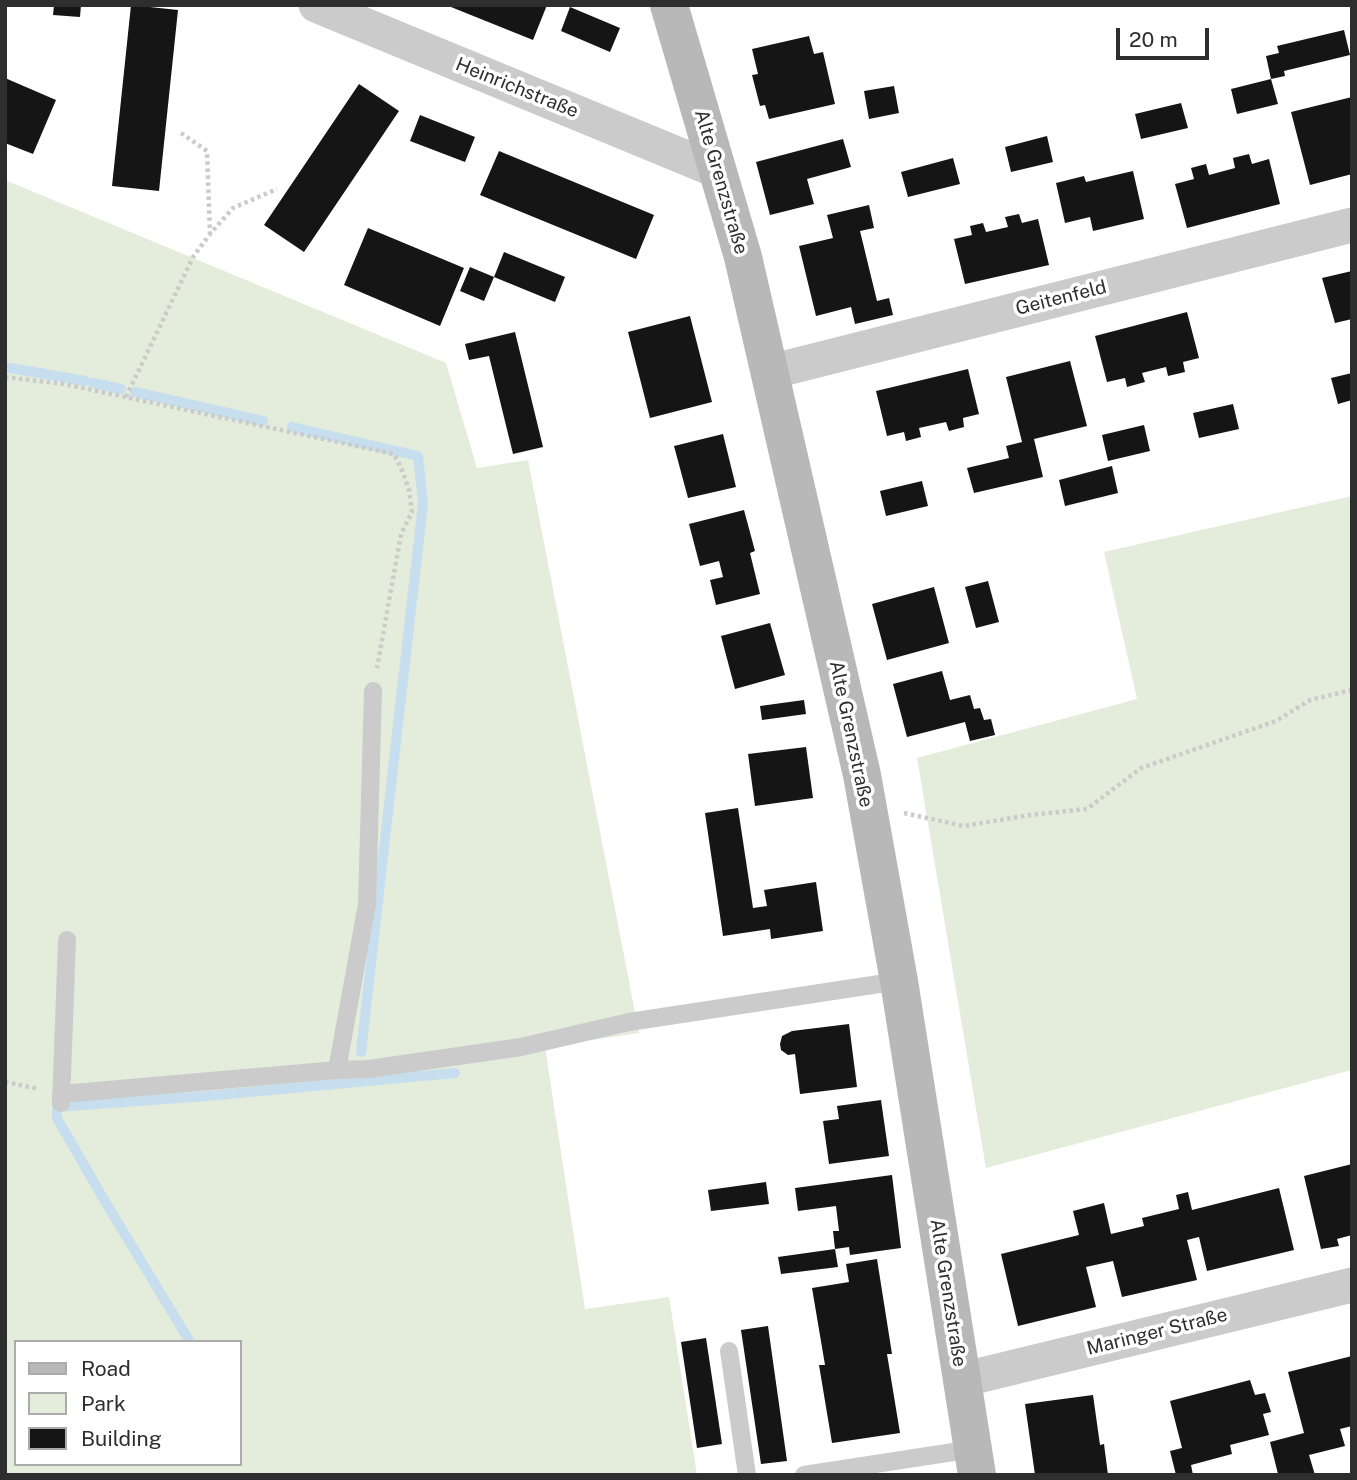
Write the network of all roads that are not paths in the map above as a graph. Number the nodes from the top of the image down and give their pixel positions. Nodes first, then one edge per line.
1 (316, 5) edge
2 (669, 5) edge
3 (718, 171) junction
4 (1352, 225) edge
5 (770, 372) junction
6 (373, 691) road end
7 (67, 940) dead end
8 (899, 981) junction
9 (337, 1070) junction
10 (1352, 1284) edge
11 (729, 1351) dead end
12 (961, 1380) junction
13 (975, 1462) edge
14 (747, 1475) edge
15 (804, 1475) edge

1 - 3 street, Heinrichstraße
2 - 3 street, Alte Grenzstraße
3 - 5 street, Alte Grenzstraße
4 - 5 street, Geitenfeld
5 - 8 street, Alte Grenzstraße
6 - 9 lane
7 - 9 lane
8 - 9 lane
8 - 12 street, Alte Grenzstraße
10 - 12 street, Maringer Straße
11 - 14 lane
12 - 13 street, Alte Grenzstraße
13 - 15 lane

